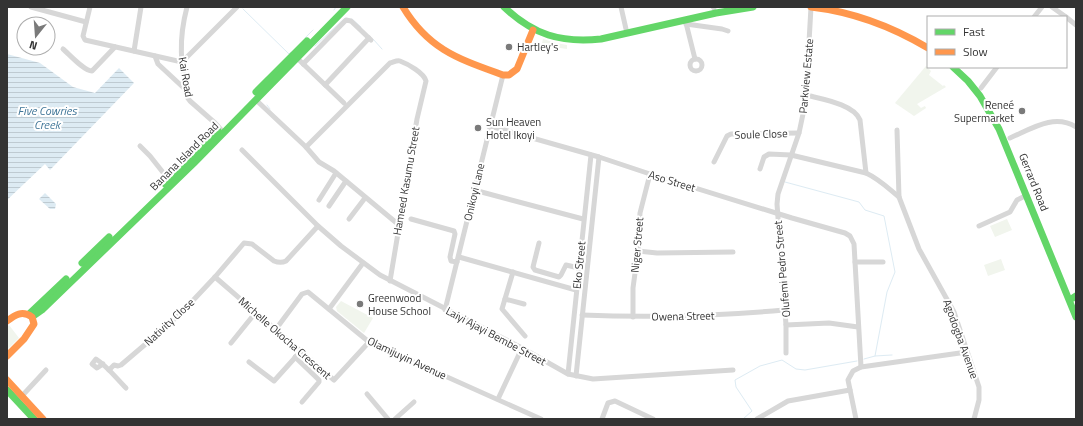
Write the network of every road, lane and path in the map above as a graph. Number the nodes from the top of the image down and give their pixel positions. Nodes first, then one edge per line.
1 (31, 7) edge
2 (90, 7) edge
3 (141, 7) edge
4 (187, 7) edge
5 (237, 7) edge
6 (340, 7) edge
7 (347, 7) edge
8 (403, 7) edge
9 (504, 7) edge
10 (510, 7) edge
11 (621, 7) edge
12 (722, 7) edge
13 (752, 7) edge
14 (811, 7) edge
15 (840, 7) edge
16 (1042, 7) edge
17 (1052, 7) edge
18 (713, 8) edge
19 (1035, 16) edge
20 (1065, 16) edge
21 (1067, 18) edge
22 (86, 22) junction
23 (686, 22) junction
24 (1076, 25) edge
25 (535, 28) junction
26 (626, 29) junction
27 (728, 31) dead end
28 (927, 41) edge
29 (115, 47) junction
30 (927, 47) edge
31 (63, 48) dead end
32 (134, 52) junction
33 (156, 56) junction
34 (297, 58) junction
35 (694, 59) dead end
36 (182, 62) junction
37 (303, 64) junction
38 (954, 68) edge
39 (961, 68) edge
40 (996, 68) edge
41 (503, 75) junction
42 (325, 85) junction
43 (981, 88) junction
44 (186, 90) junction
45 (806, 95) junction
46 (256, 100) junction
47 (344, 103) dead end
48 (490, 126) junction
49 (1076, 127) edge
50 (897, 130) dead end
51 (222, 131) junction
52 (799, 133) junction
53 (1010, 138) junction
54 (140, 146) dead end
55 (306, 147) junction
56 (242, 150) dead end
57 (591, 155) junction
58 (791, 155) junction
59 (599, 157) junction
60 (714, 162) dead end
61 (760, 169) dead end
62 (336, 173) junction
63 (866, 173) junction
64 (650, 174) junction
65 (169, 180) junction
66 (346, 181) junction
67 (474, 190) junction
68 (1027, 195) junction
69 (899, 197) junction
70 (366, 198) junction
71 (320, 200) dead end
72 (329, 206) dead end
73 (777, 213) junction
74 (349, 219) dead end
75 (411, 219) dead end
76 (583, 219) junction
77 (398, 225) junction
78 (318, 226) junction
79 (979, 226) dead end
80 (539, 244) dead end
81 (638, 251) junction
82 (733, 252) dead end
83 (458, 259) junction
84 (855, 262) junction
85 (883, 262) dead end
86 (363, 263) junction
87 (579, 268) junction
88 (512, 272) junction
89 (215, 277) junction
90 (390, 281) junction
91 (576, 290) junction
92 (505, 299) junction
93 (1075, 299) edge
94 (524, 304) dead end
95 (329, 308) junction
96 (445, 310) junction
97 (784, 310) junction
98 (256, 312) junction
99 (582, 315) junction
100 (30, 316) junction
101 (633, 317) junction
102 (1076, 317) edge
103 (7, 321) edge
104 (786, 325) junction
105 (858, 327) junction
106 (276, 329) junction
107 (525, 336) dead end
108 (369, 342) junction
109 (231, 343) dead end
110 (522, 348) junction
111 (301, 351) junction
112 (967, 352) junction
113 (786, 353) dead end
114 (7, 356) edge
115 (295, 357) junction
116 (249, 362) dead end
117 (103, 364) dead end
118 (861, 367) junction
119 (46, 370) dead end
120 (109, 370) junction
121 (732, 370) dead end
122 (568, 374) junction
123 (576, 376) junction
124 (7, 380) edge
125 (126, 388) dead end
126 (7, 390) edge
127 (850, 390) junction
128 (366, 394) dead end
129 (19, 398) junction
130 (498, 399) junction
131 (302, 402) dead end
132 (414, 402) dead end
133 (34, 419) edge
134 (43, 419) edge
135 (388, 419) edge
136 (395, 419) edge
137 (541, 419) edge
138 (602, 419) edge
139 (653, 419) edge
140 (758, 419) edge
141 (856, 419) edge
142 (974, 419) edge

1 - 22 street
2 - 22 street
3 - 32 street
4 - 36 street, Kai Road
5 - 36 street
6 - 51 main road, Banana Island Road
7 - 34 main road, Banana Island Road
8 - 41 main road
9 - 25 main road
10 - 25 main road
11 - 26 street
12 - 18 main road
13 - 23 main road
14 - 30 main road
14 - 45 street, Parkview Estate
15 - 28 main road
16 - 19 street
17 - 20 street
18 - 26 main road
21 - 24 street
22 - 29 street
23 - 25 main road
23 - 27 street
23 - 35 street
25 - 26 main road
25 - 41 main road
29 - 31 street
29 - 32 street
32 - 33 street
33 - 36 street
33 - 44 street
34 - 37 street
34 - 46 main road, Banana Island Road
36 - 44 street, Kai Road
37 - 42 street
37 - 42 street
38 - 68 main road, Gerrard Road
39 - 43 main road
40 - 43 street
41 - 48 street, Onikoyi Lane
42 - 47 street
43 - 53 main road
44 - 51 street, Kai Road
45 - 52 street, Parkview Estate
45 - 63 street
46 - 51 main road, Banana Island Road
46 - 55 street
48 - 57 street, Aso Street
48 - 67 street, Onikoyi Lane
49 - 53 street
50 - 69 street
51 - 65 main road, Banana Island Road
51 - 100 main road, Banana Island Road
52 - 58 street, Parkview Estate
52 - 60 street, Soule Close
53 - 93 main road
54 - 65 street
55 - 62 street
55 - 77 street, Hameed Kasumu Street
56 - 78 street, Laiyi Ajayi Bembe Street
57 - 59 street, Aso Street
57 - 76 street, Eko Street
58 - 61 street
58 - 63 street
58 - 73 street, Parkview Estate
59 - 64 street, Aso Street
59 - 99 street, Eko Street
62 - 66 street
62 - 71 street
63 - 69 street
64 - 73 street, Aso Street
64 - 81 street, Niger Street
65 - 100 main road, Banana Island Road
66 - 70 street
66 - 72 street
67 - 76 street
67 - 83 street, Onikoyi Lane
68 - 79 street
68 - 102 main road, Gerrard Road
69 - 112 street, Agodogba Avenue
70 - 74 street
70 - 77 street
73 - 84 street, Aso Street
73 - 97 street, Olufemi Pedro Street
75 - 83 street
76 - 87 street, Eko Street
77 - 90 street, Hameed Kasumu Street
78 - 86 street, Laiyi Ajayi Bembe Street
78 - 89 street, Nativity Close
80 - 87 street
81 - 82 street
81 - 101 street, Niger Street
83 - 88 street
83 - 96 street, Onikoyi Lane
84 - 85 street
84 - 105 street
86 - 90 street, Laiyi Ajayi Bembe Street
86 - 95 street
87 - 91 street, Eko Street
88 - 91 street
88 - 92 street
89 - 98 street, Michelle Okocha Crescent
89 - 120 street, Nativity Close
90 - 96 street, Laiyi Ajayi Bembe Street
91 - 122 street, Eko Street
92 - 94 street
92 - 107 street
95 - 106 street, Olamijuyin Avenue
95 - 108 street, Olamijuyin Avenue
96 - 110 street, Laiyi Ajayi Bembe Street
97 - 101 street, Owena Street
97 - 104 street, Olufemi Pedro Street
98 - 106 street, Michelle Okocha Crescent
98 - 109 street
99 - 101 street, Owena Street
99 - 123 street, Eko Street
100 - 103 main road
100 - 114 main road
104 - 105 street
104 - 113 street, Olufemi Pedro Street
105 - 118 street
106 - 111 street, Michelle Okocha Crescent
108 - 111 street, Michelle Okocha Crescent
108 - 130 street, Olamijuyin Avenue
110 - 122 street, Laiyi Ajayi Bembe Street
110 - 130 street
111 - 115 street
112 - 118 street
112 - 142 street, Agodogba Avenue
115 - 116 street
115 - 131 street
117 - 120 street
118 - 127 street
119 - 129 street
120 - 125 street
121 - 123 street, Laiyi Ajayi Bembe Street
122 - 123 street, Laiyi Ajayi Bembe Street
124 - 129 main road
126 - 129 main road
127 - 140 street
127 - 141 street
128 - 135 street
129 - 133 main road
129 - 134 main road
130 - 137 street, Olamijuyin Avenue
132 - 136 street
138 - 139 street

